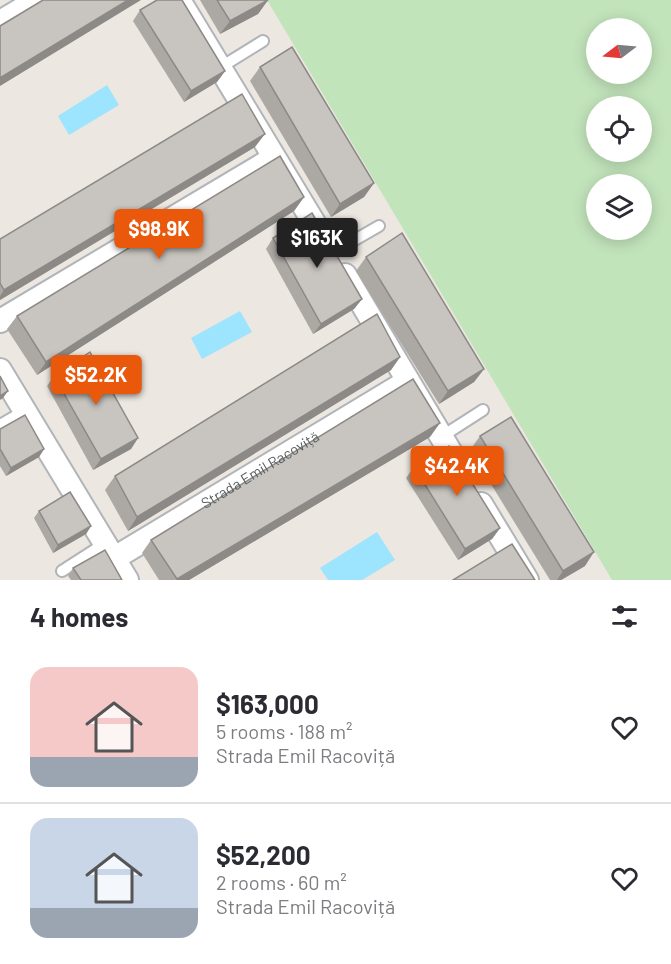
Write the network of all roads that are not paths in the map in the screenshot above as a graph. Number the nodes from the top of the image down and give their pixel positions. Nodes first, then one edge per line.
1 (37, 0) edge
2 (179, 0) edge
3 (0, 22) edge
4 (263, 41) dead end
5 (221, 68) junction
6 (274, 158) junction
7 (379, 226) dead end
8 (332, 253) junction
9 (0, 321) edge
10 (0, 370) edge
11 (408, 381) junction
12 (483, 410) dead end
13 (24, 411) junction
14 (0, 425) edge
15 (441, 437) junction
16 (109, 551) junction
17 (62, 571) dead end
18 (126, 580) edge
19 (527, 580) edge

1 - 3 street
2 - 5 street
4 - 5 lane
5 - 6 street
6 - 8 street
6 - 9 street
7 - 8 lane
8 - 11 street
10 - 13 street
11 - 15 street
11 - 16 street, Strada Emil Racoviță
12 - 15 lane
13 - 14 lane
13 - 16 street
15 - 19 street
16 - 17 lane
16 - 18 street

